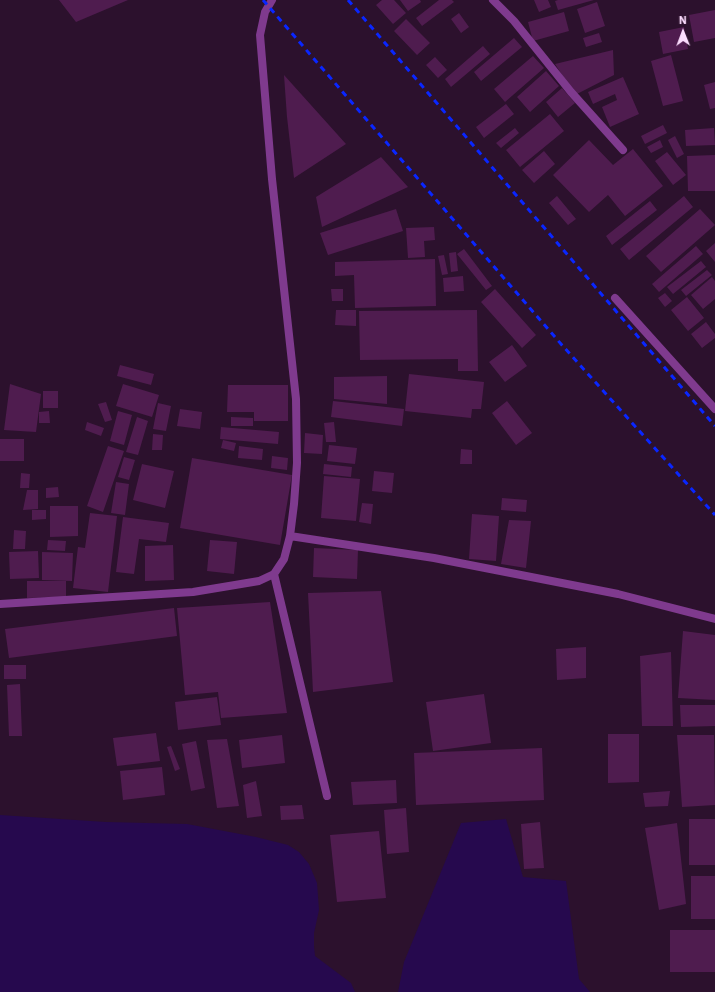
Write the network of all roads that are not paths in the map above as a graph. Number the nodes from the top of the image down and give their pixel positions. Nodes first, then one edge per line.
1 (272, 0) edge
2 (493, 0) edge
3 (624, 150) dead end
4 (615, 298) dead end
5 (715, 409) edge
6 (290, 536) junction
7 (274, 574) junction
8 (0, 604) edge
9 (715, 620) edge
10 (327, 796) dead end

1 - 6 street
2 - 3 street
4 - 5 street
6 - 7 street
6 - 9 street
7 - 8 street
7 - 10 street

